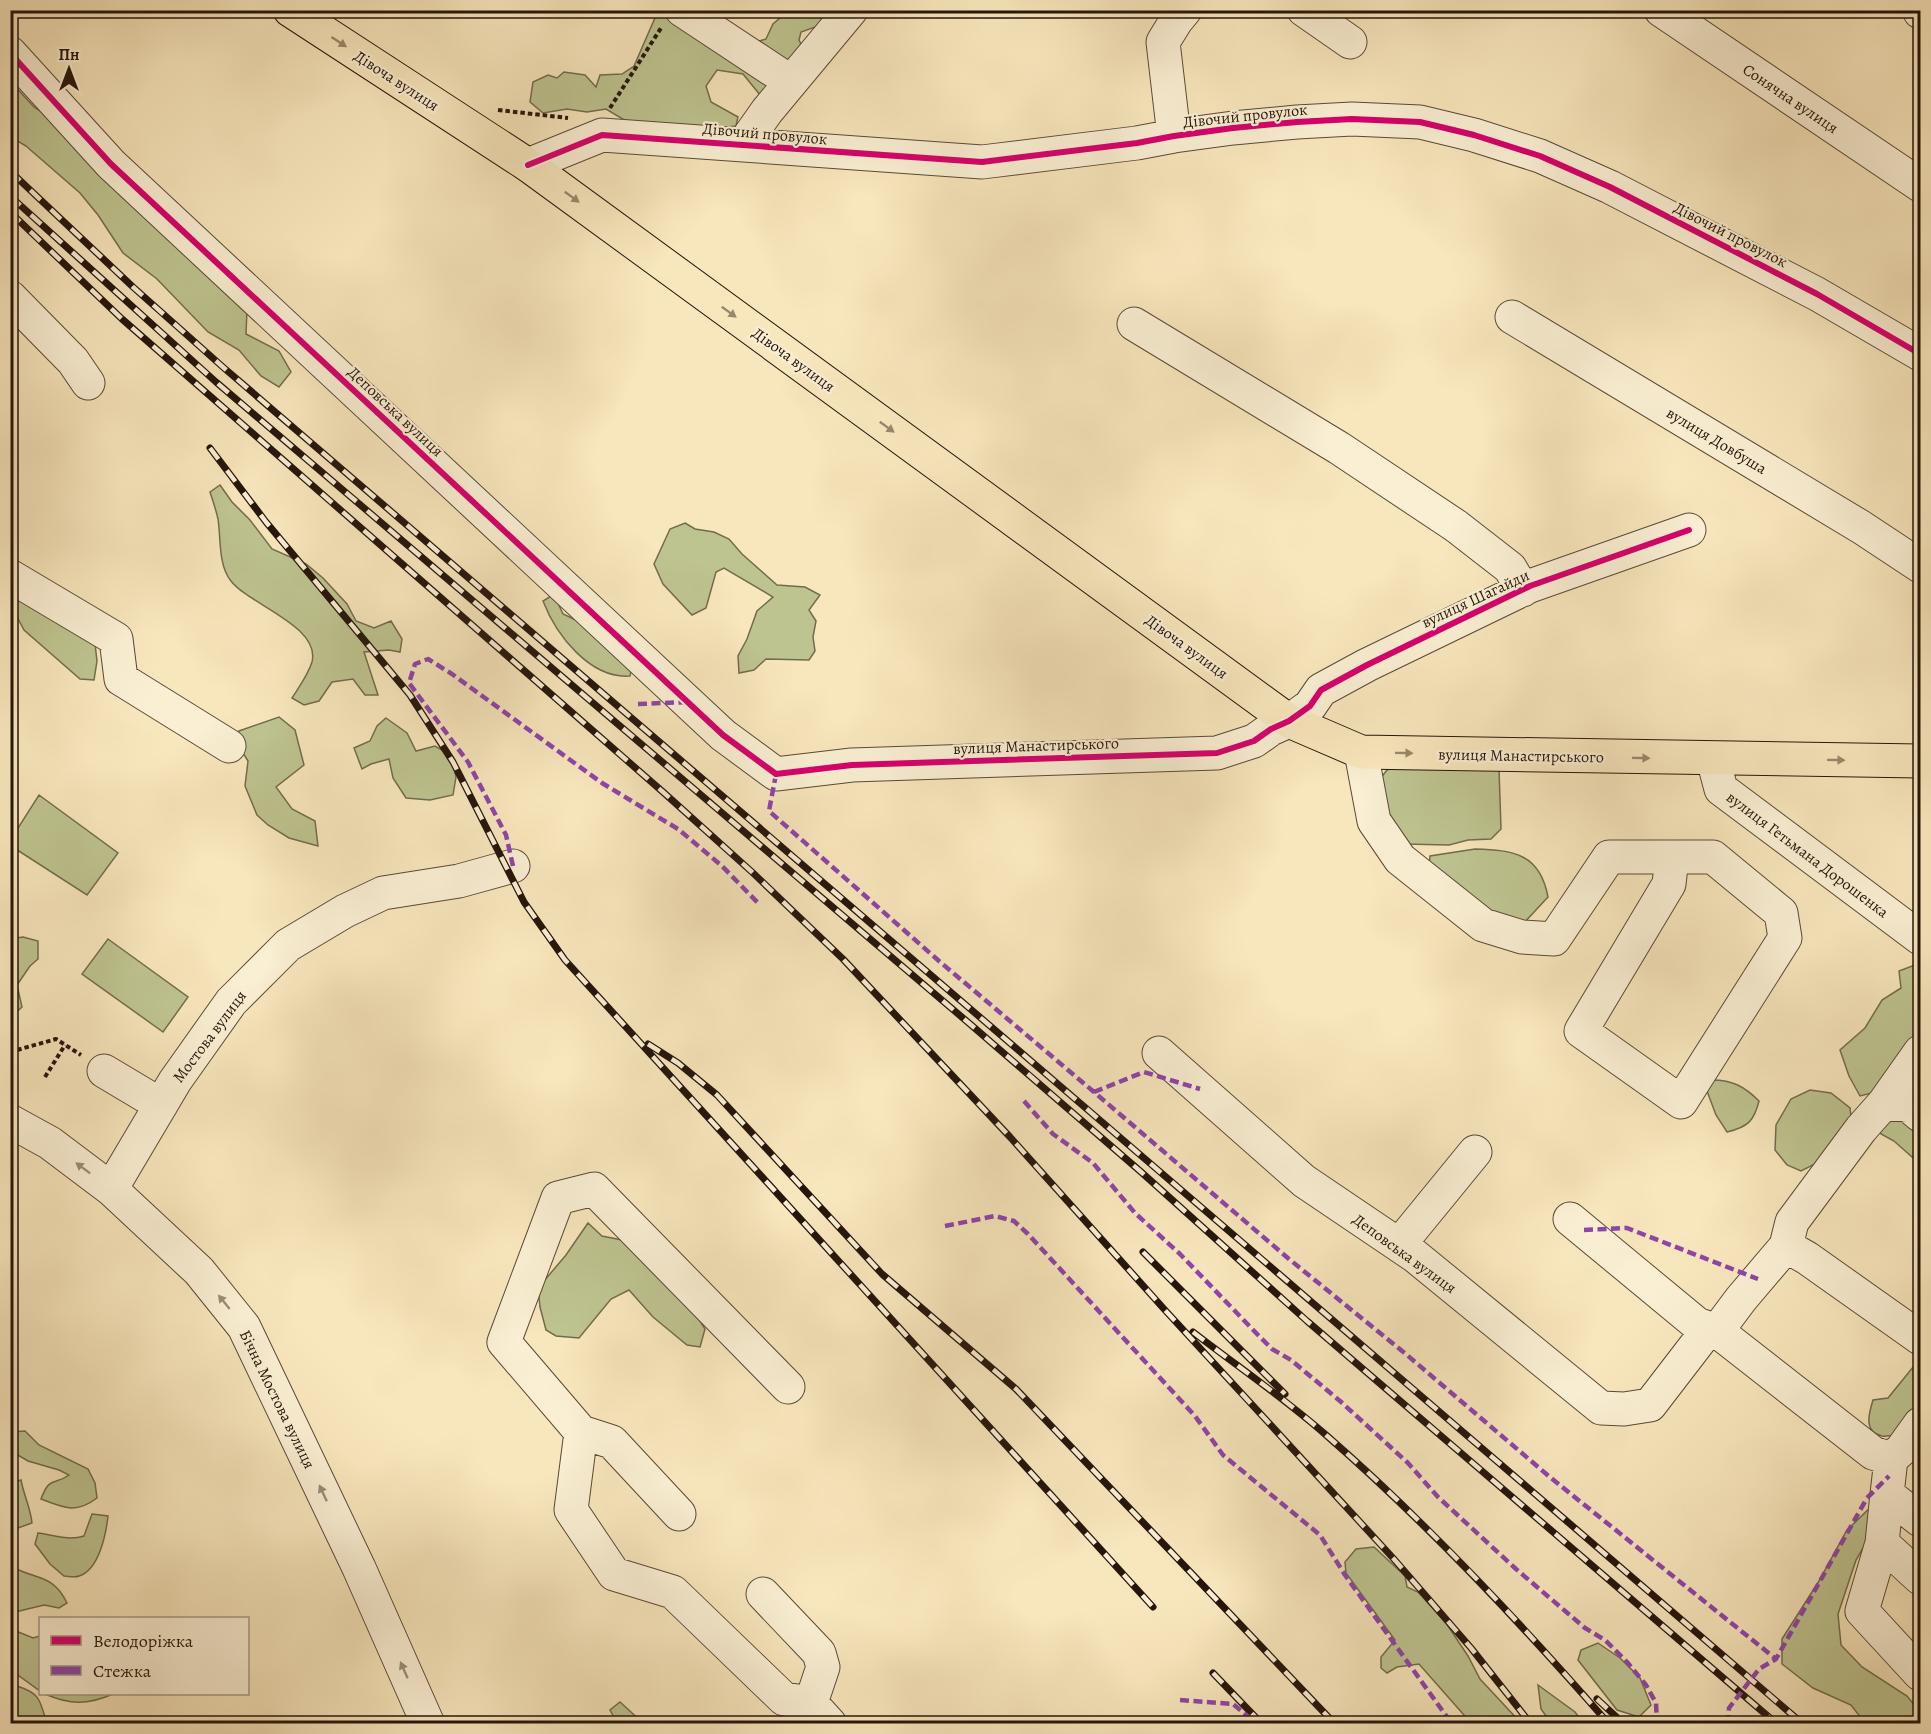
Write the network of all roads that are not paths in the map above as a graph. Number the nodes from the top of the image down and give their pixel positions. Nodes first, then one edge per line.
1 (290, 10) edge
2 (1185, 10) edge
3 (1305, 10) edge
4 (1661, 10) edge
5 (850, 11) edge
6 (674, 16) edge
7 (1350, 42) dead end
8 (10, 53) edge
9 (791, 82) junction
10 (1174, 136) junction
11 (743, 145) junction
12 (528, 165) junction
13 (1920, 185) edge
14 (10, 297) edge
15 (1512, 317) dead end
16 (1134, 324) dead end
17 (1920, 354) edge
18 (88, 383) dead end
19 (1689, 530) dead end
20 (1920, 566) edge
21 (10, 576) edge
22 (1523, 590) junction
23 (1289, 721) junction
24 (229, 746) dead end
25 (1361, 753) junction
26 (1713, 759) junction
27 (1920, 761) edge
28 (776, 774) joint
29 (1672, 857) junction
30 (513, 866) dead end
31 (1920, 938) edge
32 (1920, 1052) edge
33 (1159, 1053) dead end
34 (104, 1071) road end
35 (1884, 1103) junction
36 (160, 1105) junction
37 (1920, 1115) edge
38 (10, 1121) edge
39 (1474, 1152) dead end
40 (111, 1189) junction
41 (1570, 1219) dead end
42 (1399, 1245) junction
43 (1786, 1246) junction
44 (1717, 1331) junction
45 (1920, 1338) edge
46 (788, 1387) dead end
47 (581, 1432) junction
48 (1909, 1449) edge
49 (1887, 1494) junction
50 (679, 1514) dead end
51 (1920, 1520) edge
52 (1882, 1543) junction
53 (1920, 1578) edge
54 (763, 1594) dead end
55 (1920, 1674) edge
56 (820, 1713) edge
57 (428, 1724) edge

1 -> 12 main road, Дівоча вулиця
2 - 10 street
3 - 7 street
4 - 13 street, Сонячна вулиця
5 - 9 street
6 - 9 street
8 - 28 street, Деповська вулиця
9 - 11 street
10 - 11 street, Дівочий провулок
10 - 17 street, Дівочий провулок
11 - 12 street, Дівочий провулок
12 -> 23 main road, Дівоча вулиця
14 - 18 street
15 - 20 street, вулиця Довбуша
16 - 22 street, вулиця Шагайди
19 - 22 street, вулиця Шагайди
21 - 24 street
22 - 23 street, вулиця Шагайди
23 - 25 main road, вулиця Манастирського
23 - 28 street, вулиця Манастирського
25 -> 26 main road, вулиця Манастирського
25 - 29 street
26 -> 27 main road, вулиця Манастирського
26 - 31 street, вулиця Гетьмана Дорошенка
29 - 29 street
30 - 36 street, Мостова вулиця
32 - 35 street
33 - 42 street, Деповська вулиця
34 - 36 street
35 - 37 street
35 - 43 street
36 - 40 street, Мостова вулиця
40 -> 38 street, Бічна Мостова вулиця
39 - 42 street
57 -> 40 street, Бічна Мостова вулиця
41 - 44 street
42 - 44 street, Деповська вулиця
43 - 44 street
43 - 45 street
44 - 48 street
46 - 47 street
47 - 50 street
47 - 56 street
48 - 49 street
49 - 51 street
49 - 52 street
52 - 53 street
52 - 55 street
54 - 56 street

